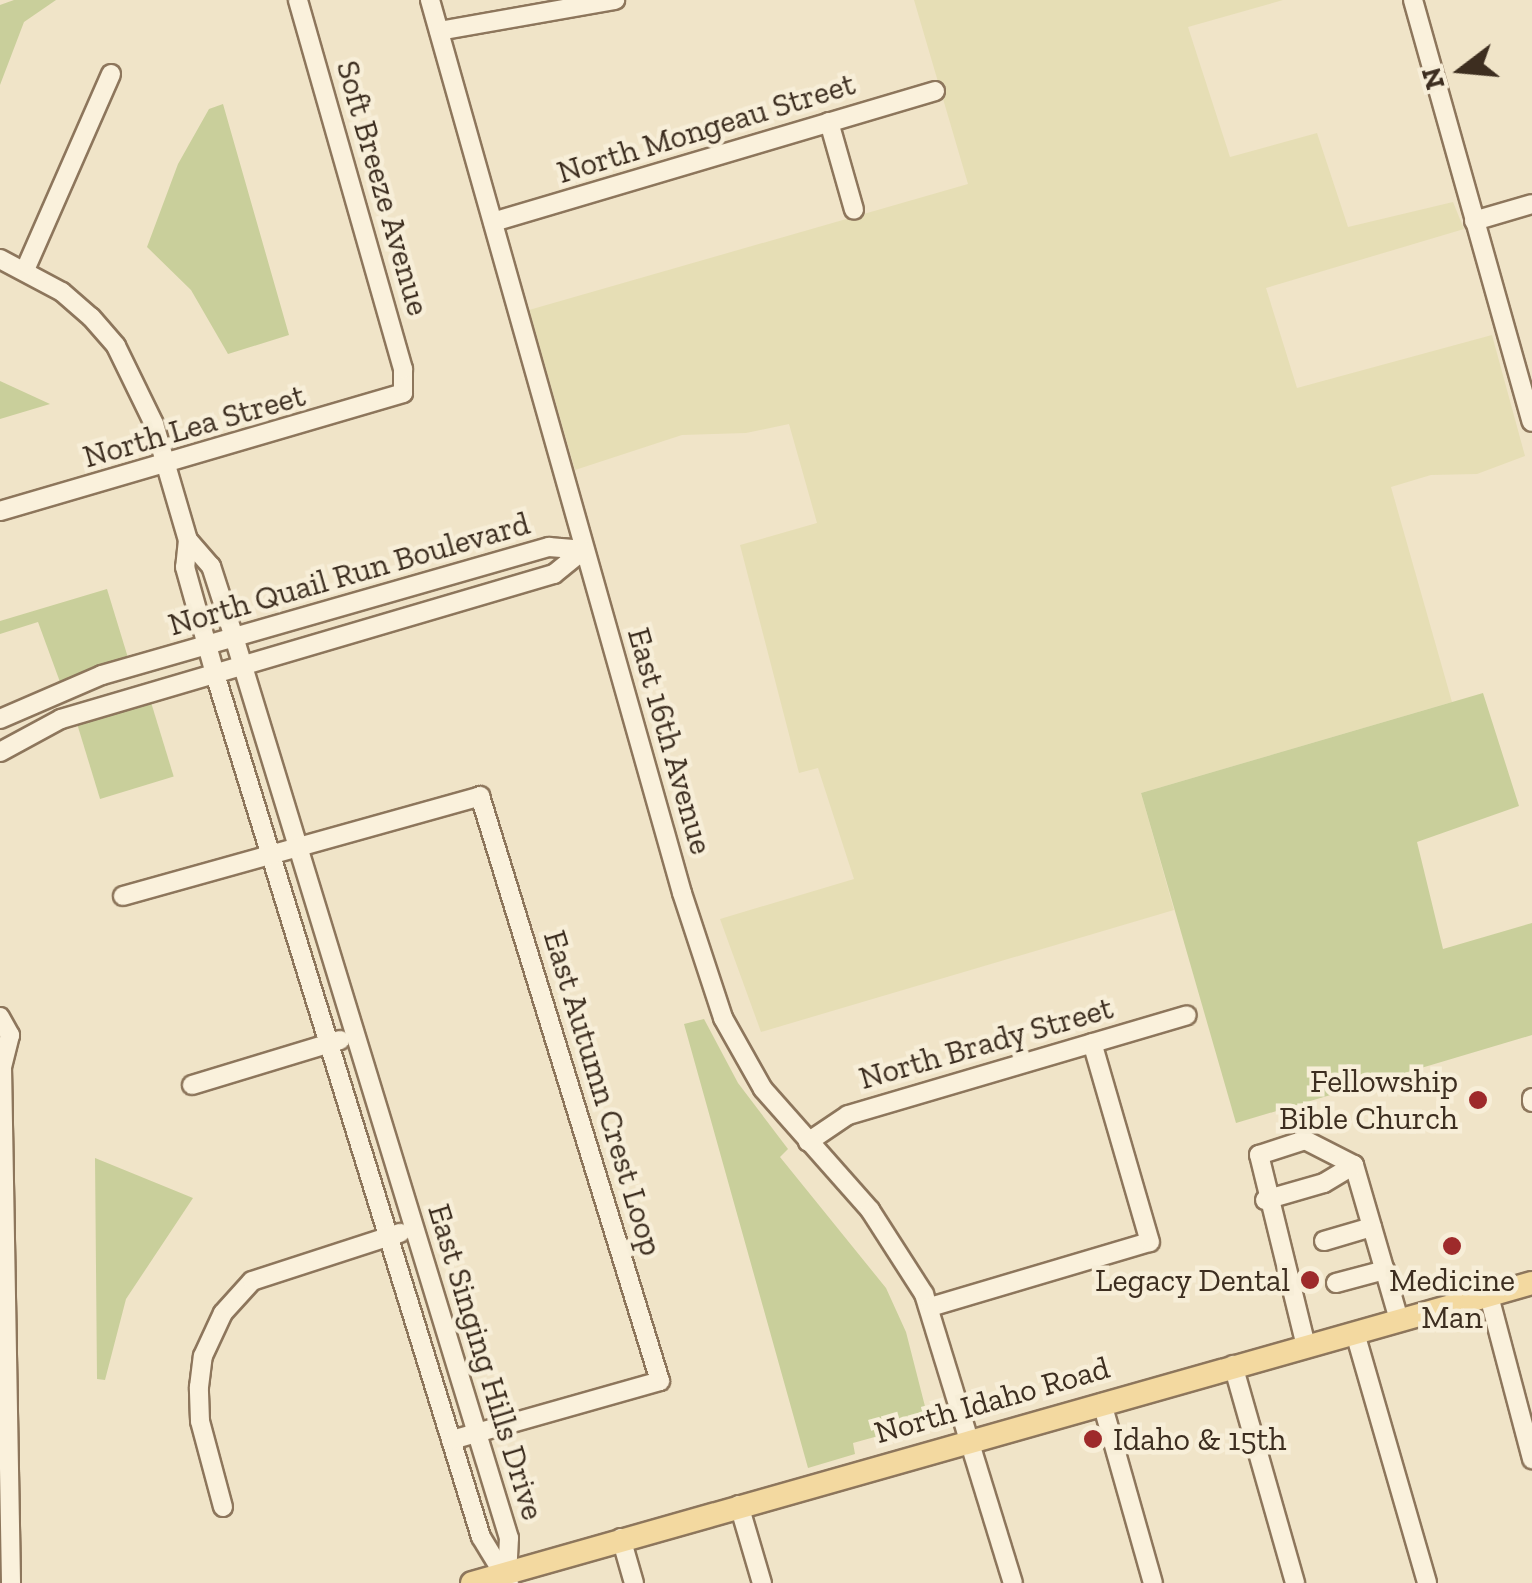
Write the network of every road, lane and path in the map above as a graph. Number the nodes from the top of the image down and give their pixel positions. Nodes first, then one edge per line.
1 (298, 0) edge
2 (430, 0) edge
3 (615, 0) edge
4 (1412, 0) edge
5 (439, 32) junction
6 (111, 74) dead end
7 (935, 91) dead end
8 (829, 122) junction
9 (1532, 204) edge
10 (854, 210) dead end
11 (1474, 221) junction
12 (493, 222) junction
13 (0, 259) edge
14 (26, 270) junction
15 (403, 393) joint
16 (1532, 421) edge
17 (166, 465) junction
18 (0, 511) edge
19 (188, 540) junction
20 (584, 550) junction
21 (234, 637) junction
22 (207, 645) junction
23 (243, 666) junction
24 (214, 674) junction
25 (0, 720) edge
26 (0, 752) edge
27 (298, 847) junction
28 (271, 855) junction
29 (123, 896) dead end
30 (1187, 1015) dead end
31 (0, 1017) edge
32 (355, 1036) junction
33 (330, 1043) junction
34 (1092, 1043) junction
35 (192, 1085) dead end
36 (808, 1142) junction
37 (1354, 1165) junction
38 (1265, 1200) junction
39 (1372, 1226) junction
40 (415, 1229) junction
41 (389, 1236) junction
42 (1324, 1241) dead end
43 (1385, 1270) junction
44 (1336, 1283) dead end
45 (1532, 1284) edge
46 (1489, 1296) junction
47 (930, 1307) junction
48 (1399, 1320) junction
49 (1354, 1333) junction
50 (1306, 1346) junction
51 (1233, 1365) junction
52 (1102, 1403) junction
53 (4, 1414) edge
54 (475, 1433) junction
55 (451, 1440) junction
56 (970, 1441) junction
57 (1532, 1459) edge
58 (739, 1505) junction
59 (224, 1507) dead end
60 (620, 1538) junction
61 (508, 1578) edge
62 (11, 1583) edge
63 (472, 1583) edge
64 (634, 1583) edge
65 (762, 1583) edge
66 (1013, 1583) edge
67 (1154, 1583) edge
68 (1295, 1583) edge
69 (1427, 1583) edge

1 - 15 street, Soft Breeze Avenue
2 - 5 street, East 16th Avenue
3 - 5 street
4 - 11 street
5 - 12 street, East 16th Avenue
6 - 14 street
7 - 8 street, North Mongeau Street
8 - 10 street
8 - 12 street, North Mongeau Street
9 - 11 street
11 - 16 street
12 - 20 street, East 16th Avenue
13 - 14 street, East Singing Hills Drive
14 - 17 street, East Singing Hills Drive
15 - 17 street, North Lea Street
17 - 18 street, North Lea Street
17 - 19 street, East Singing Hills Drive
19 - 21 street, East Singing Hills Drive
19 - 22 street, East Singing Hills Drive
20 - 21 street, North Quail Run Boulevard
20 - 23 street, North Quail Run Boulevard
20 - 36 street, East 16th Avenue
21 - 22 street, North Quail Run Boulevard
21 - 23 street, East Singing Hills Drive
22 - 24 street, East Singing Hills Drive
22 - 25 street, North Quail Run Boulevard
23 - 24 street, North Quail Run Boulevard
23 - 27 street, East Singing Hills Drive
24 - 26 street, North Quail Run Boulevard
24 - 28 street, East Singing Hills Drive
27 - 28 street
27 - 32 street, East Singing Hills Drive
27 - 54 street, East Autumn Crest Loop
28 - 29 street
28 - 33 street, East Singing Hills Drive
30 - 34 street, North Brady Street
31 - 53 street
32 - 33 street
32 - 40 street, East Singing Hills Drive
33 - 35 street
33 - 41 street, East Singing Hills Drive
34 - 36 street, North Brady Street
34 - 47 street
36 - 47 street, East 16th Avenue
37 - 38 street
37 - 38 street
37 - 39 street
38 - 50 street
39 - 42 street
39 - 43 street
40 - 41 street
40 - 54 street, East Singing Hills Drive
41 - 55 street, East Singing Hills Drive
41 - 59 street
43 - 44 street
43 - 48 street
45 - 46 main road, North Idaho Road
46 - 48 main road, North Idaho Road
46 - 57 street
47 - 56 street, East 16th Avenue
48 - 49 main road, North Idaho Road
49 - 50 main road, North Idaho Road
49 - 69 street
50 - 51 main road, North Idaho Road
51 - 52 main road, North Idaho Road
51 - 68 street
52 - 56 main road, North Idaho Road
52 - 67 street
53 - 62 street
54 - 55 street, East Autumn Crest Loop
54 - 61 street, East Singing Hills Drive
55 - 61 street, East Singing Hills Drive
56 - 58 main road, North Idaho Road
56 - 66 street, East 16th Avenue
58 - 60 main road, North Idaho Road
58 - 65 street
60 - 61 main road, North Idaho Road
60 - 64 street
61 - 63 main road, North Idaho Road

